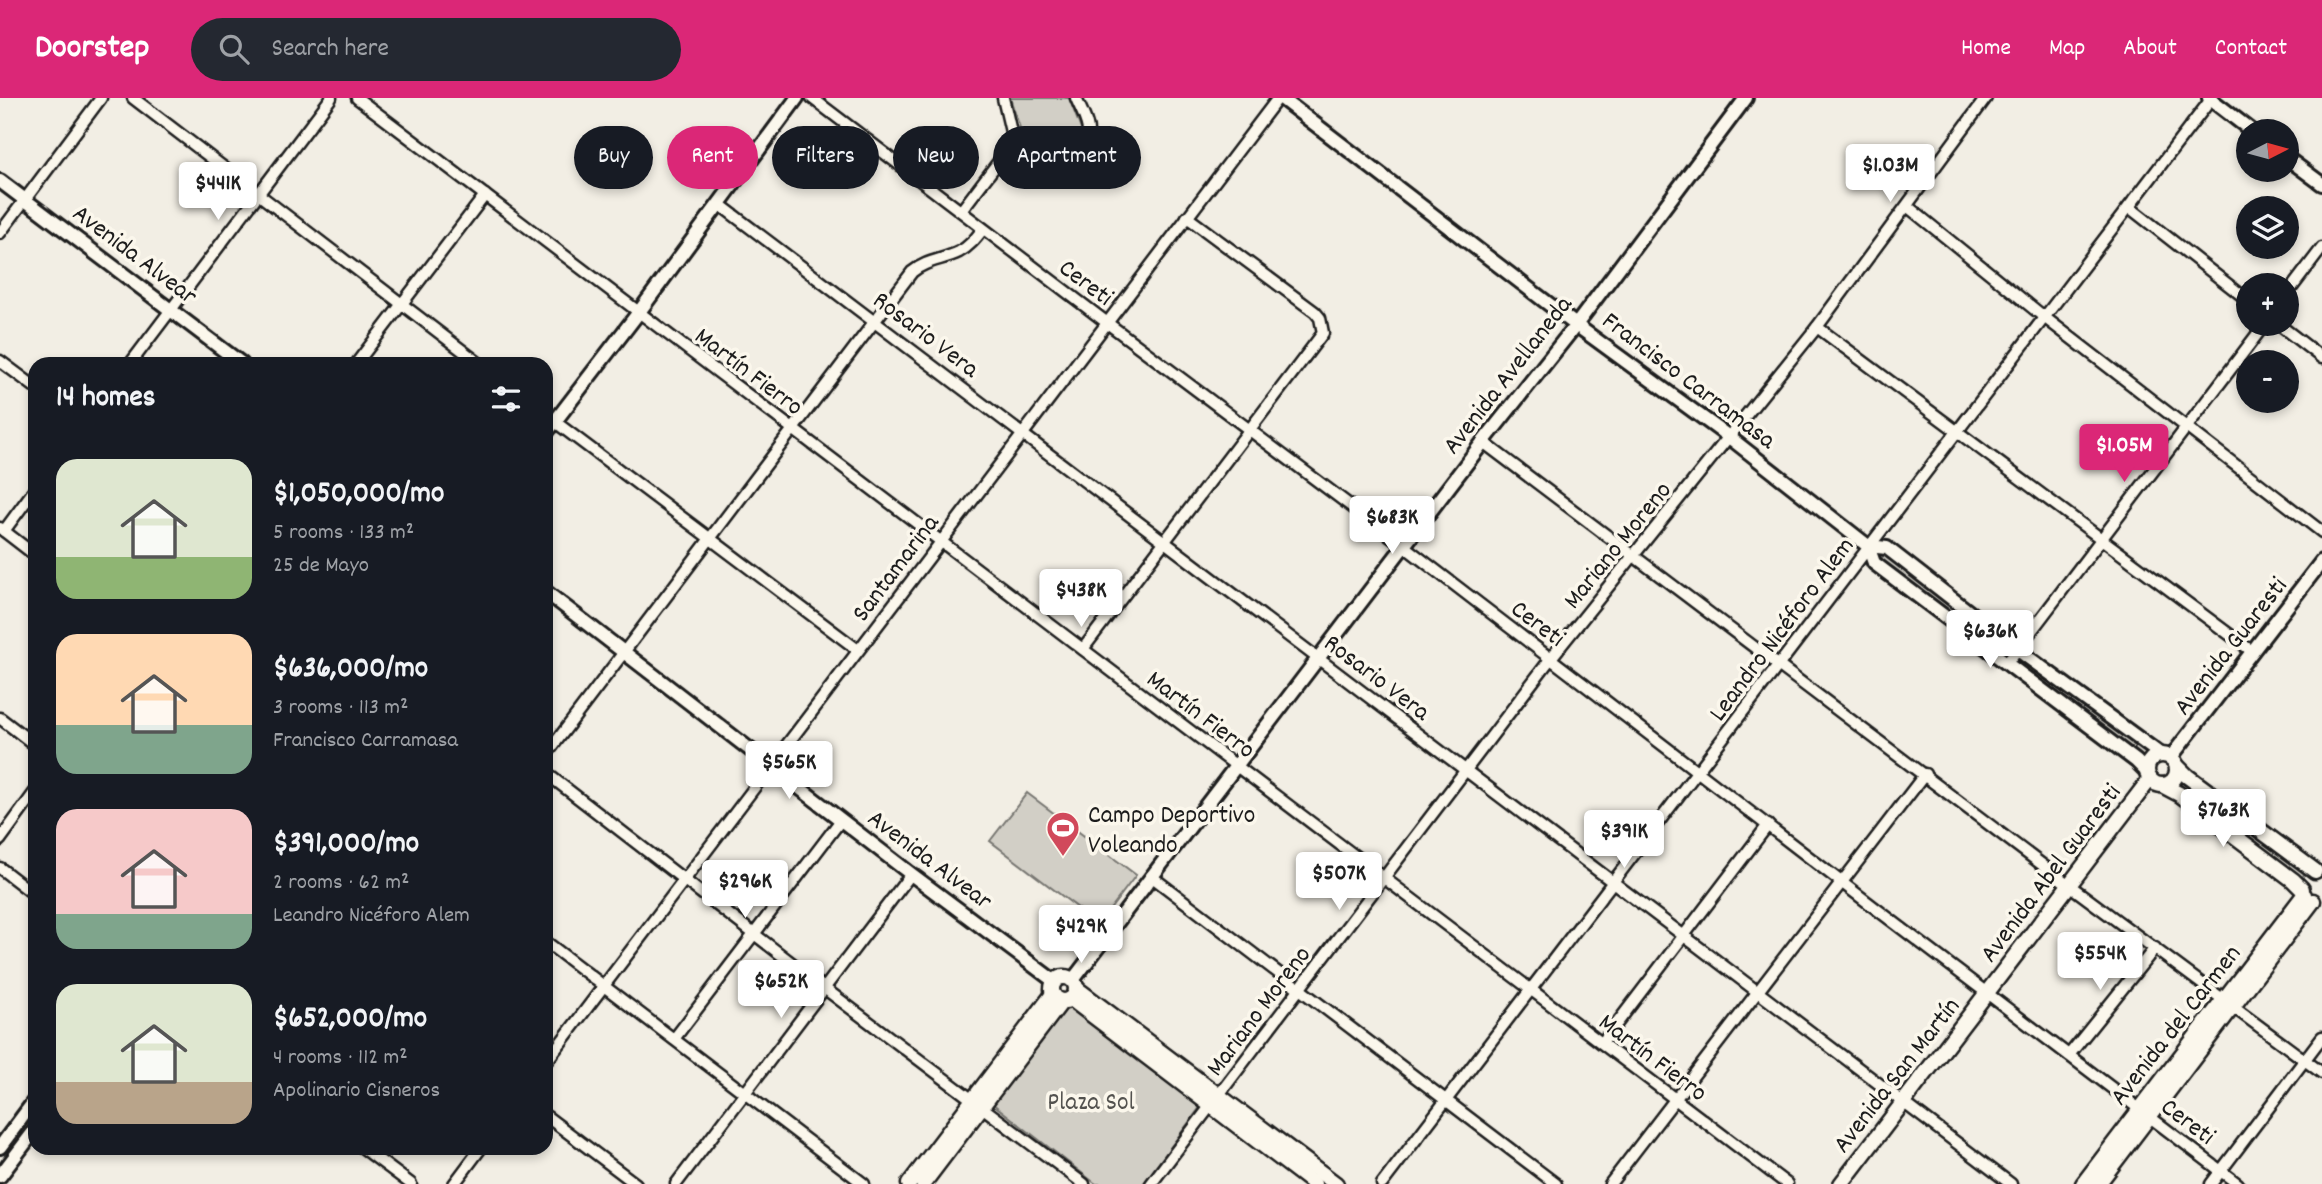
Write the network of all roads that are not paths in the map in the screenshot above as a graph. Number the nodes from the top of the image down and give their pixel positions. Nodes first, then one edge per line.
1 (101, 98) edge
2 (133, 98) edge
3 (331, 98) edge
4 (357, 98) edge
5 (797, 98) edge
6 (812, 98) edge
7 (1003, 98) edge
8 (1076, 98) edge
9 (1280, 98) edge
10 (1746, 98) edge
11 (1984, 99) edge
12 (2211, 99) edge
13 (2237, 119) edge
14 (1010, 126) edge
15 (1087, 126) edge
16 (2300, 168) edge
17 (993, 169) edge
18 (0, 181) edge
19 (2322, 184) edge
20 (258, 194) junction
21 (485, 195) junction
22 (25, 200) junction
23 (719, 204) junction
24 (1907, 206) junction
25 (2129, 207) junction
26 (961, 211) junction
27 (1188, 217) junction
28 (983, 229) junction
29 (0, 233) edge
30 (2322, 248) edge
31 (2299, 278) edge
32 (2236, 291) edge
33 (401, 303) junction
34 (170, 310) junction
35 (639, 312) junction
36 (2045, 317) junction
37 (875, 320) junction
38 (1106, 322) junction
39 (1576, 325) junction
40 (1818, 327) junction
41 (2255, 336) edge
42 (2294, 336) edge
43 (135, 357) edge
44 (233, 357) edge
45 (361, 357) edge
46 (471, 357) edge
47 (2322, 358) edge
48 (0, 361) edge
49 (28, 382) edge
50 (553, 414) edge
51 (553, 420) edge
52 (2186, 427) junction
53 (794, 430) junction
54 (1251, 430) junction
55 (1957, 431) junction
56 (1023, 432) junction
57 (1729, 437) junction
58 (1483, 442) junction
59 (28, 497) edge
60 (2, 529) edge
61 (2322, 532) edge
62 (710, 538) junction
63 (2102, 539) junction
64 (940, 541) junction
65 (1166, 541) junction
66 (1404, 545) junction
67 (1868, 546) junction
68 (28, 549) edge
69 (1634, 554) junction
70 (2322, 561) edge
71 (553, 597) edge
72 (1083, 649) junction
73 (858, 650) junction
74 (2018, 650) junction
75 (624, 652) junction
76 (2253, 652) junction
77 (1319, 658) junction
78 (1551, 658) junction
79 (2007, 663) junction
80 (1779, 664) junction
81 (0, 719) edge
82 (28, 740) edge
83 (553, 746) edge
84 (2169, 759) junction
85 (770, 765) junction
86 (1236, 766) junction
87 (1466, 769) junction
88 (1698, 770) junction
89 (1925, 774) junction
90 (553, 778) edge
91 (2154, 780) junction
92 (28, 802) edge
93 (841, 820) junction
94 (1768, 825) junction
95 (0, 840) edge
96 (0, 868) edge
97 (2318, 872) edge
98 (911, 874) junction
99 (1151, 876) junction
100 (1384, 878) junction
101 (684, 879) junction
102 (1613, 881) junction
103 (1842, 882) junction
104 (2072, 887) junction
105 (28, 890) edge
106 (2313, 899) edge
107 (754, 933) junction
108 (1684, 935) junction
109 (553, 947) edge
110 (2155, 948) junction
111 (603, 986) junction
112 (824, 988) junction
113 (1299, 989) junction
114 (1531, 989) junction
115 (1065, 990) junction
116 (1757, 990) junction
117 (1991, 996) junction
118 (2228, 1003) junction
119 (2322, 1037) edge
120 (674, 1040) junction
121 (1602, 1043) junction
122 (553, 1053) edge
123 (2069, 1055) junction
124 (2304, 1060) junction
125 (2322, 1073) edge
126 (745, 1093) junction
127 (1675, 1098) junction
128 (1215, 1100) junction
129 (1446, 1100) junction
130 (977, 1103) junction
131 (1907, 1105) junction
132 (28, 1109) edge
133 (2144, 1113) junction
134 (553, 1121) edge
135 (28, 1139) edge
136 (0, 1147) edge
137 (372, 1155) edge
138 (476, 1155) edge
139 (2221, 1171) junction
140 (0, 1176) edge
141 (411, 1184) edge
142 (454, 1184) edge
143 (636, 1184) edge
144 (676, 1184) edge
145 (864, 1184) edge
146 (909, 1184) edge
147 (923, 1184) edge
148 (1084, 1184) edge
149 (1151, 1184) edge
150 (1314, 1184) edge
151 (1336, 1184) edge
152 (1382, 1184) edge
153 (1556, 1184) edge
154 (1610, 1184) edge
155 (1787, 1184) edge
156 (1841, 1184) edge
157 (1853, 1184) edge
158 (2011, 1184) edge
159 (2083, 1184) edge
160 (2098, 1184) edge
161 (2211, 1184) edge
162 (2238, 1184) edge

1 - 22 street
2 - 20 street
3 - 20 street
4 - 21 street, Martín Fierro
5 - 23 street
6 - 26 street, Cereti
7 - 14 street
8 - 15 street
9 - 27 street, Santamarina
9 - 39 street, Francisco Carramasa
10 - 39 street, Avenida Avellaneda
11 - 24 street, Mariano Moreno
12 - 13 street
12 - 25 street, Leandro Nicéforo Alem
16 - 19 street
17 - 26 street
18 - 22 street, Avenida Alvear
20 - 33 street
20 - 34 street
21 - 33 street
21 - 35 street, Martín Fierro
22 - 29 street
22 - 34 street, Avenida Alvear
23 - 35 street
23 - 37 street, Rosario Vera
24 - 36 street
24 - 40 street, Mariano Moreno
25 - 32 street
25 - 36 street, Leandro Nicéforo Alem
26 - 28 street, Cereti
27 - 38 street, Santamarina
27 - 54 street
28 - 37 street
28 - 38 street, Cereti
30 - 31 street
33 - 45 street
33 - 46 street
34 - 43 street
34 - 44 street, Avenida Alvear
35 - 50 street
35 - 53 street, Martín Fierro
36 - 52 street
36 - 55 street, Leandro Nicéforo Alem
37 - 53 street
37 - 56 street, Rosario Vera
38 - 54 street, Cereti
38 - 56 street, Santamarina
39 - 57 street, Francisco Carramasa
39 - 58 street, Avenida Avellaneda
40 - 55 street
40 - 57 street, Mariano Moreno
41 - 52 street
42 - 47 street
48 - 49 street
51 - 62 street
52 - 61 street
52 - 63 street
53 - 62 street
53 - 64 street, Martín Fierro
54 - 65 street
54 - 66 street, Cereti
55 - 63 street
55 - 67 street, Leandro Nicéforo Alem
56 - 64 street, Santamarina
56 - 65 street, Rosario Vera
57 - 67 street, Francisco Carramasa
57 - 69 street, Mariano Moreno
58 - 66 street, Avenida Avellaneda
58 - 69 street
59 - 60 street
60 - 68 street
62 - 73 street
62 - 75 street
63 - 74 street
63 - 76 street
64 - 72 street, Martín Fierro
64 - 73 street, Santamarina
65 - 72 street
65 - 77 street, Rosario Vera
66 - 77 street, Avenida Avellaneda
66 - 78 street, Cereti
67 - 74 street, Francisco Carramasa
67 - 79 street, Francisco Carramasa
67 - 80 street, Leandro Nicéforo Alem
69 - 78 street, Mariano Moreno
69 - 80 street
70 - 76 street, Avenida Guaresti
71 - 75 street, Avenida Alvear
72 - 86 street, Martín Fierro
73 - 85 street, Santamarina
74 - 79 street
74 - 84 street, Francisco Carramasa
75 - 83 street
75 - 85 street, Avenida Alvear
76 - 84 street, Avenida Guaresti
77 - 86 street, Avenida Avellaneda
77 - 87 street, Rosario Vera
78 - 87 street, Mariano Moreno
78 - 88 street, Cereti
79 - 91 street, Francisco Carramasa
80 - 88 street, Leandro Nicéforo Alem
80 - 89 street
81 - 82 street
84 - 91 main road
84 - 91 main road
84 - 97 main road, Francisco Carramasa
85 - 93 street, Avenida Alvear
85 - 101 street, Santamarina
86 - 99 street, Avenida Avellaneda
86 - 100 street, Martín Fierro
87 - 100 street, Mariano Moreno
87 - 102 street, Rosario Vera
88 - 94 street, Cereti
88 - 102 street, Leandro Nicéforo Alem
89 - 103 street
89 - 104 street
90 - 101 street
91 - 104 main road, Avenida Abel Guaresti
91 - 106 main road, Francisco Carramasa
92 - 95 street
93 - 98 street, Avenida Alvear
93 - 107 street
94 - 103 street, Cereti
94 - 108 street
96 - 105 street
97 - 106 main road, Avenida del Carmen
98 - 112 street
98 - 115 street, Avenida Alvear
99 - 113 street
99 - 115 street, Avenida Avellaneda
100 - 113 street, Mariano Moreno
100 - 114 street, Martín Fierro
101 - 107 street
101 - 111 street, Santamarina
102 - 108 street, Rosario Vera
102 - 114 street, Leandro Nicéforo Alem
103 - 116 street
103 - 117 street, Cereti
104 - 110 street
104 - 117 main road, Avenida Abel Guaresti
106 - 118 main road, Avenida del Carmen
107 - 112 street
107 - 120 street
108 - 116 street, Rosario Vera
108 - 121 street
109 - 111 street
110 - 118 street
110 - 123 street
111 - 120 street
111 - 122 street, Santamarina
112 - 126 street
112 - 130 street
113 - 128 street, Mariano Moreno
113 - 129 street
114 - 121 street, Martín Fierro
114 - 129 street, Leandro Nicéforo Alem
115 - 128 main road, Avenida Alvear
115 - 130 main road, Avenida Avellaneda
116 - 127 street
116 - 131 street, Rosario Vera
117 - 123 street, Cereti
117 - 131 main road, Avenida San Martín
118 - 124 street
118 - 133 main road, Avenida del Carmen
119 - 124 street
120 - 126 street
121 - 127 street, Martín Fierro
123 - 133 street, Cereti
124 - 125 street
124 - 139 street
126 - 144 street
126 - 145 street
127 - 154 street
127 - 155 street, Martín Fierro
128 - 149 street, Mariano Moreno
128 - 150 main road, Avenida Alvear
128 - 151 main road, Avenida Alvear
129 - 152 street, Leandro Nicéforo Alem
129 - 153 street
130 - 146 main road, Avenida Avellaneda
130 - 147 main road, Avenida Avellaneda
130 - 148 street
131 - 156 main road, Avenida San Martín
131 - 157 main road, Avenida San Martín
131 - 158 street, Rosario Vera
132 - 136 street
133 - 139 street, Cereti
133 - 159 main road, Avenida del Carmen
133 - 160 main road, Avenida del Carmen
134 - 143 street
135 - 140 street
137 - 141 street
138 - 142 street
139 - 161 street
139 - 162 street, Cereti

